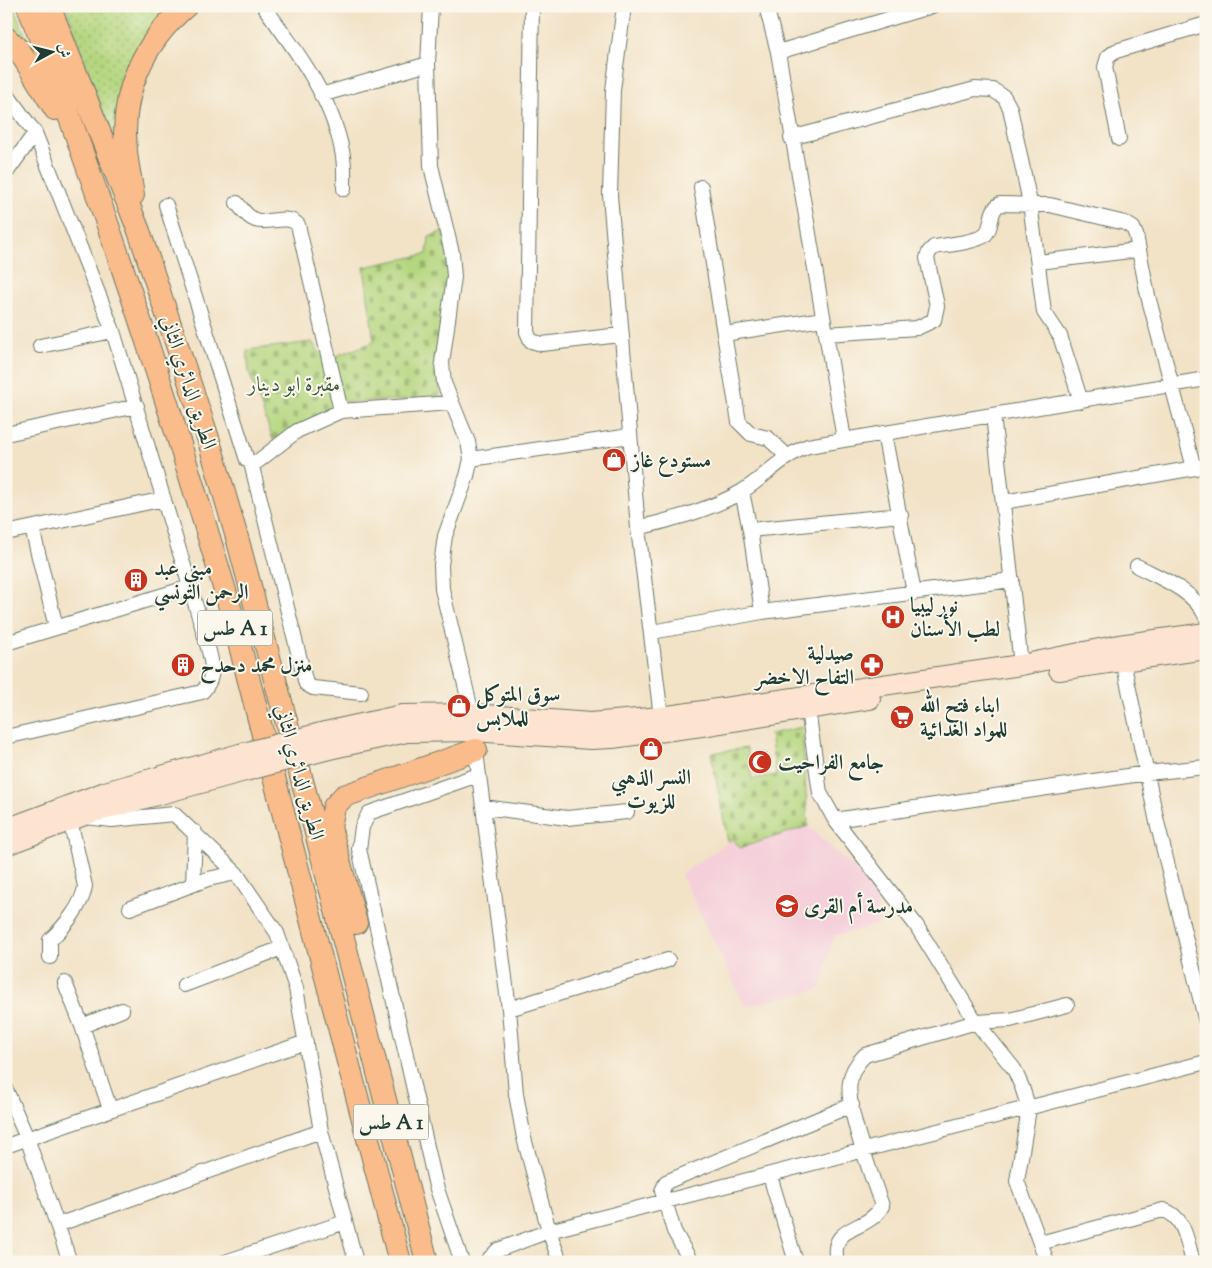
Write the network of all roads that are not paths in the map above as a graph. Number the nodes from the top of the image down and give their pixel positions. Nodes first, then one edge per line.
1 (28, 6) edge
2 (50, 6) edge
3 (186, 6) edge
4 (431, 6) edge
5 (532, 6) edge
6 (624, 6) edge
7 (766, 6) edge
8 (932, 6) edge
9 (265, 8) dead end
10 (1206, 24) edge
11 (6, 38) edge
12 (778, 52) junction
13 (428, 64) junction
14 (6, 94) edge
15 (321, 95) junction
16 (35, 133) junction
17 (791, 138) junction
18 (1119, 139) dead end
19 (6, 173) edge
20 (701, 187) dead end
21 (344, 190) dead end
22 (237, 203) dead end
23 (1030, 203) junction
24 (166, 205) dead end
25 (111, 230) junction
26 (139, 231) junction
27 (1138, 250) junction
28 (1039, 262) junction
29 (824, 319) junction
30 (113, 331) junction
31 (724, 334) junction
32 (826, 334) junction
33 (620, 335) junction
34 (40, 346) dead end
35 (1206, 379) edge
36 (1172, 386) junction
37 (1081, 401) junction
38 (450, 403) junction
39 (137, 406) junction
40 (340, 411) junction
41 (993, 415) junction
42 (884, 433) junction
43 (6, 434) edge
44 (630, 436) junction
45 (844, 439) junction
46 (787, 456) junction
47 (471, 459) junction
48 (251, 463) junction
49 (1200, 467) edge
50 (742, 492) junction
51 (164, 499) junction
52 (1004, 502) junction
53 (901, 515) junction
54 (32, 528) junction
55 (638, 528) junction
56 (750, 530) junction
57 (6, 533) edge
58 (1137, 566) dead end
59 (1012, 580) junction
60 (190, 588) junction
61 (914, 593) junction
62 (762, 612) junction
63 (1206, 617) edge
64 (56, 628) junction
65 (652, 632) junction
66 (1206, 633) edge
67 (6, 644) edge
68 (1206, 649) edge
69 (1123, 661) junction
70 (1021, 665) junction
71 (913, 685) junction
72 (361, 693) dead end
73 (808, 710) junction
74 (661, 717) junction
75 (474, 732) junction
76 (6, 737) edge
77 (242, 762) junction
78 (1206, 767) edge
79 (1147, 773) junction
80 (478, 775) junction
81 (484, 808) junction
82 (627, 812) dead end
83 (75, 818) junction
84 (835, 820) junction
85 (6, 829) edge
86 (195, 832) junction
87 (6, 845) edge
88 (236, 873) junction
89 (193, 884) junction
90 (130, 908) dead end
91 (282, 948) junction
92 (50, 956) dead end
93 (668, 960) dead end
94 (65, 983) dead end
95 (356, 983) junction
96 (184, 985) dead end
97 (1067, 1005) dead end
98 (509, 1009) junction
99 (122, 1010) dead end
100 (976, 1022) junction
101 (1206, 1022) edge
102 (82, 1026) junction
103 (306, 1042) junction
104 (1206, 1062) edge
105 (6, 1090) edge
106 (852, 1106) junction
107 (110, 1109) junction
108 (1029, 1109) junction
109 (321, 1130) junction
110 (27, 1138) junction
111 (6, 1146) edge
112 (863, 1149) junction
113 (770, 1176) junction
114 (665, 1201) junction
115 (345, 1222) junction
116 (57, 1225) junction
117 (550, 1231) junction
118 (1040, 1243) junction
119 (70, 1262) edge
120 (224, 1262) edge
121 (356, 1262) edge
122 (400, 1262) edge
123 (427, 1262) edge
124 (462, 1262) edge
125 (486, 1262) edge
126 (560, 1262) edge
127 (691, 1262) edge
128 (796, 1262) edge
129 (837, 1262) edge
130 (1047, 1262) edge
131 (1193, 1262) edge

1 - 25 highway, الطريق الدائري الثاني / طس A 1
2 - 26 highway, الطريق الدائري الثاني / طس A 1
3 - 26 highway
4 - 13 street
5 - 33 street
6 - 33 street
7 - 12 street
8 - 12 street
9 - 15 street
10 - 18 street
11 - 25 highway
12 - 17 street
13 - 15 street
13 - 38 street
14 - 16 street
15 - 21 street
16 - 19 street
16 - 30 street
17 - 23 street
17 - 29 street
20 - 31 street
22 - 40 street
23 - 27 street
23 - 28 street
23 - 32 street
24 - 48 street
25 - 122 highway, الطريق الدائري الثاني / طس A 1
26 - 95 highway, الطريق الدائري الثاني / طس A 1
27 - 28 street
27 - 36 street
28 - 37 street
29 - 31 street
29 - 32 street
30 - 34 street
30 - 39 street
31 - 46 street
32 - 45 street
33 - 44 street
35 - 36 street
36 - 37 street
36 - 49 street
37 - 41 street
38 - 40 street
38 - 47 street
39 - 43 street
39 - 51 street
40 - 48 street
41 - 42 street
41 - 52 street
42 - 45 street
42 - 53 street
44 - 47 street
44 - 55 street
45 - 46 street
46 - 50 street
47 - 75 street
48 - 72 street
49 - 52 street
50 - 55 street
50 - 56 street
51 - 54 street
51 - 60 street
52 - 59 street
53 - 56 street
53 - 61 street
54 - 57 street
54 - 64 street
55 - 65 street
56 - 62 street
58 - 63 street
59 - 61 street
59 - 70 street
60 - 64 street
60 - 76 street
61 - 62 street
62 - 65 street
64 - 67 street
65 - 74 street
66 - 70 main road
68 - 69 main road
69 - 71 main road
69 - 79 street
70 - 71 main road
71 - 73 main road
71 - 74 main road
73 - 75 main road
73 - 84 street
74 - 75 main road
75 - 77 main road, bridge
75 - 80 street
75 - 95 highway
77 - 83 main road
77 - 85 main road
78 - 79 street
79 - 84 street
79 - 101 street
80 - 81 street
80 - 124 street
81 - 82 street
81 - 98 street
83 - 86 street
83 - 87 main road
83 - 92 street
84 - 100 street
86 - 88 street
86 - 89 street
88 - 89 street
88 - 91 street
89 - 90 street
91 - 96 street
91 - 103 street
93 - 98 street
94 - 102 street
95 - 123 highway, الطريق الدائري الثاني / طس A 1
97 - 100 street
98 - 117 street
99 - 102 street
100 - 106 street
100 - 108 street
102 - 107 street
103 - 107 street
103 - 109 street
104 - 108 street
105 - 110 street
106 - 112 street
106 - 114 street
107 - 110 street
108 - 112 street
108 - 118 street
109 - 115 street
109 - 116 street
110 - 111 street
110 - 116 street
112 - 113 street
112 - 129 street
113 - 114 street
113 - 128 street
114 - 117 street
114 - 127 street
115 - 120 street
115 - 121 street
116 - 119 street
117 - 125 street
117 - 126 street
118 - 130 street
118 - 131 street

